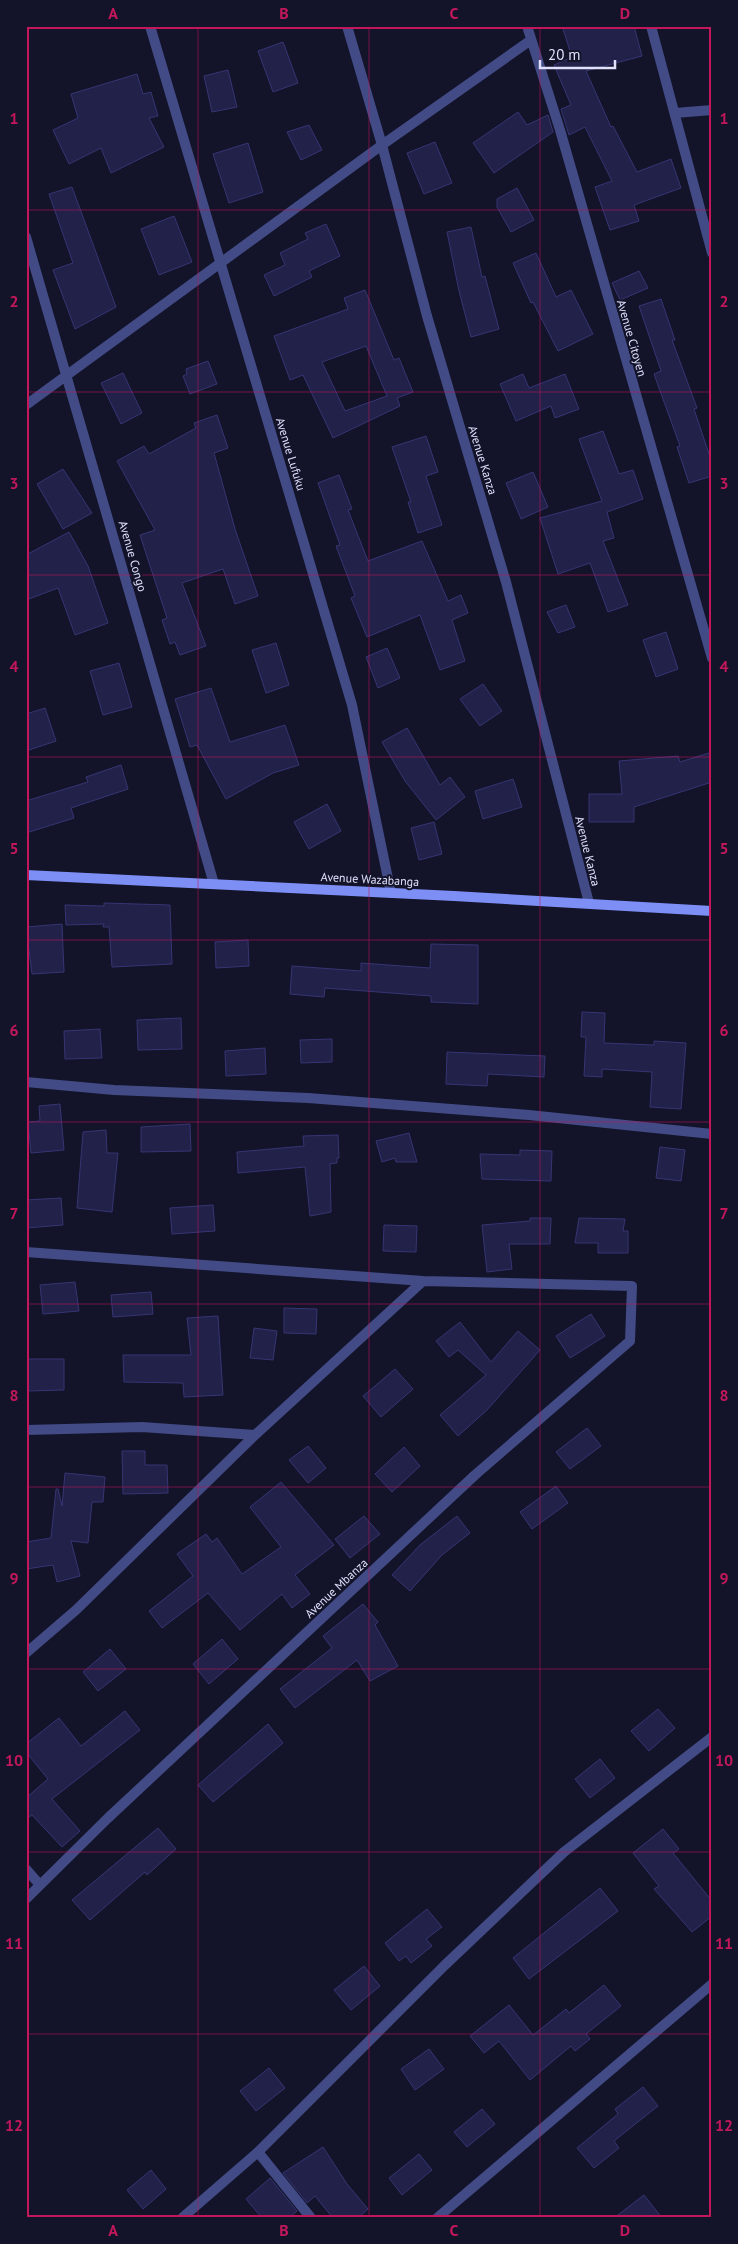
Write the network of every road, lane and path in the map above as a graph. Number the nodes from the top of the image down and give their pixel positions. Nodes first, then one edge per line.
1 (150, 26) edge
2 (347, 26) edge
3 (527, 26) edge
4 (651, 26) edge
5 (531, 40) junction
6 (712, 110) edge
7 (675, 113) junction
8 (382, 145) junction
9 (26, 237) edge
10 (712, 253) edge
11 (221, 264) junction
12 (68, 376) junction
13 (26, 404) edge
14 (712, 658) edge
15 (26, 875) edge
16 (214, 884) junction
17 (391, 892) junction
18 (589, 903) junction
19 (712, 911) edge
20 (26, 1082) edge
21 (712, 1134) edge
22 (26, 1252) edge
23 (423, 1281) junction
24 (26, 1430) edge
25 (254, 1435) junction
26 (26, 1653) edge
27 (712, 1737) edge
28 (26, 1869) edge
29 (40, 1886) junction
30 (26, 1898) edge
31 (712, 1984) edge
32 (258, 2152) junction
33 (182, 2218) edge
34 (311, 2218) edge
35 (437, 2218) edge

1 - 11 street, Avenue Lufuku
2 - 8 street, Avenue Kanza
3 - 5 street, Avenue Citoyen
4 - 7 street
5 - 8 street
5 - 14 street, Avenue Citoyen
6 - 7 street
7 - 10 street
8 - 11 street
8 - 18 street, Avenue Kanza
9 - 12 street, Avenue Congo
11 - 12 street
11 - 17 street, Avenue Lufuku
12 - 13 street
12 - 16 street, Avenue Congo
15 - 16 main road, Avenue Wazabanga
16 - 17 main road, Avenue Wazabanga
17 - 18 main road, Avenue Wazabanga
18 - 19 main road, Avenue Wazabanga
20 - 21 street
22 - 23 street
23 - 25 street
23 - 29 street, Avenue Mbanza
24 - 25 street
25 - 26 street
27 - 32 street
28 - 29 street
29 - 30 street, Avenue Mbanza
31 - 35 street
32 - 33 street
32 - 34 street

